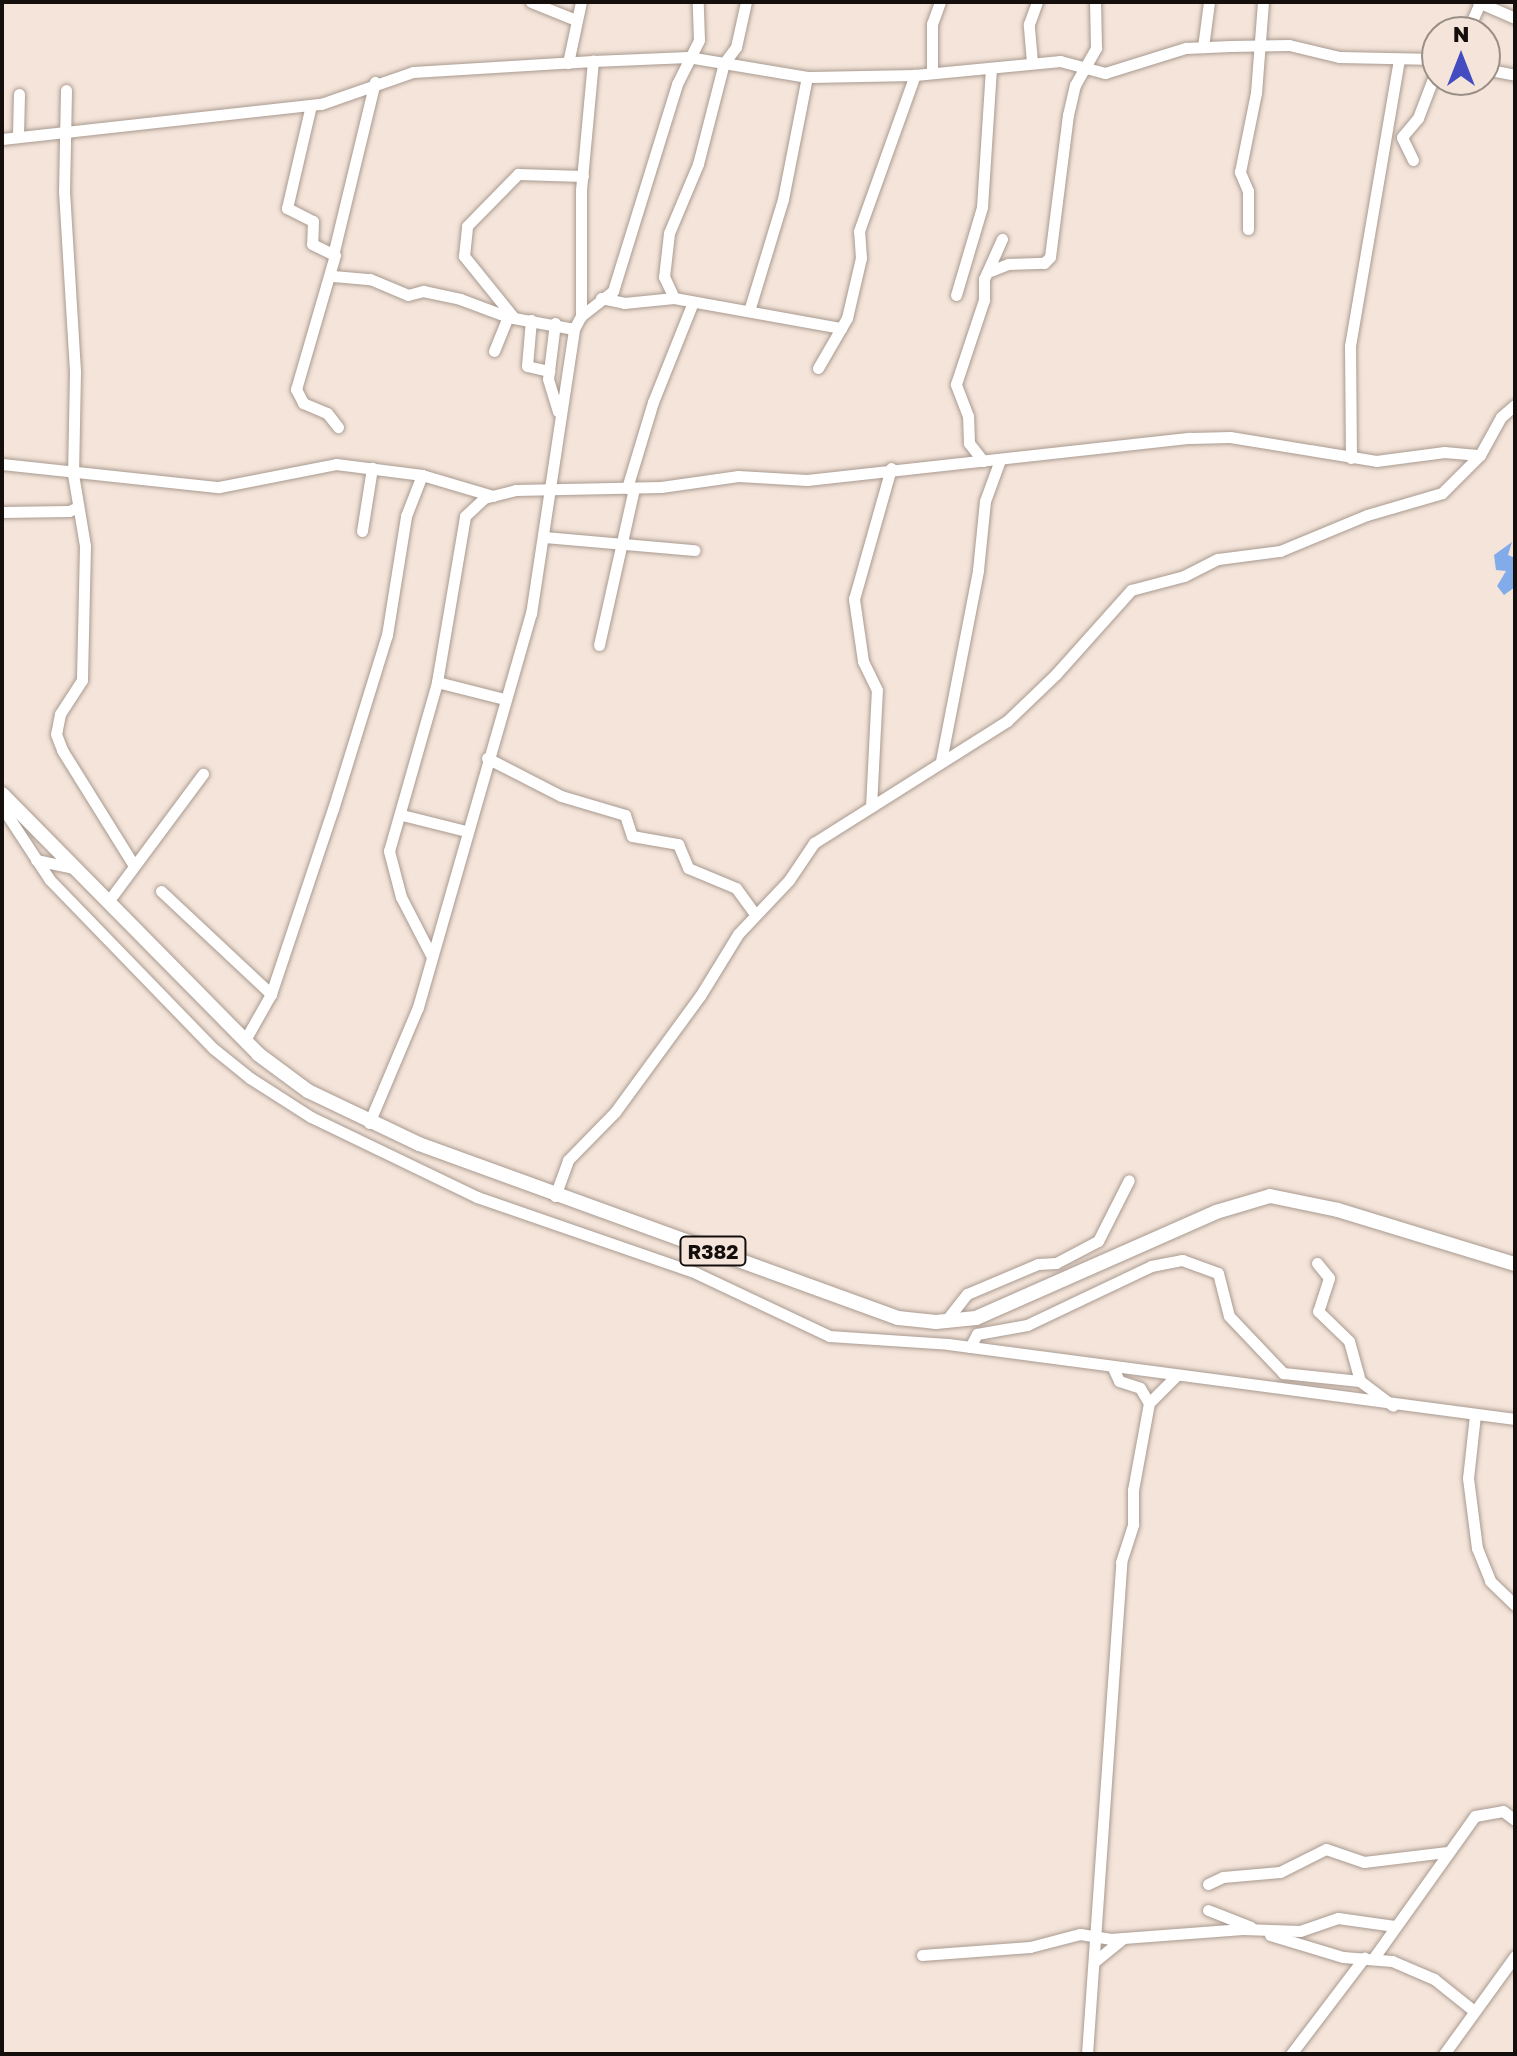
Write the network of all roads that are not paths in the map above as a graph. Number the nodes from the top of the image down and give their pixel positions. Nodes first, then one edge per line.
1 (531, 2) edge
2 (581, 2) edge
3 (698, 2) edge
4 (746, 2) edge
5 (940, 2) edge
6 (1037, 2) edge
7 (1095, 2) edge
8 (1209, 2) edge
9 (1263, 2) edge
10 (1479, 2) edge
11 (1515, 18) edge
12 (576, 20) junction
13 (1203, 47) junction
14 (1259, 48) junction
15 (688, 57) junction
16 (1421, 59) edge
17 (1399, 60) junction
18 (593, 61) junction
19 (1032, 62) junction
20 (568, 63) junction
21 (724, 63) junction
22 (991, 69) junction
23 (1085, 70) junction
24 (932, 73) junction
25 (915, 75) junction
26 (807, 77) junction
27 (375, 82) junction
28 (66, 90) dead end
29 (19, 94) dead end
30 (1426, 96) edge
31 (311, 105) junction
32 (63, 131) junction
33 (18, 135) junction
34 (2, 139) edge
35 (1413, 160) dead end
36 (583, 176) junction
37 (1248, 229) dead end
38 (1002, 239) dead end
39 (334, 251) junction
40 (990, 271) junction
41 (333, 276) junction
42 (956, 295) dead end
43 (601, 298) junction
44 (674, 298) junction
45 (693, 302) junction
46 (749, 311) junction
47 (581, 316) junction
48 (511, 318) junction
49 (531, 320) junction
50 (555, 323) junction
51 (841, 328) junction
52 (574, 329) junction
53 (494, 351) dead end
54 (818, 368) dead end
55 (549, 371) junction
56 (1515, 405) edge
57 (558, 412) junction
58 (338, 427) dead end
59 (1480, 455) junction
60 (1351, 458) junction
61 (1000, 460) junction
62 (983, 461) junction
63 (2, 464) edge
64 (372, 468) junction
65 (891, 468) junction
66 (73, 474) junction
67 (422, 475) junction
68 (548, 488) junction
69 (630, 488) junction
70 (494, 497) junction
71 (78, 507) junction
72 (2, 512) edge
73 (362, 531) dead end
74 (544, 537) junction
75 (621, 546) junction
76 (694, 550) dead end
77 (599, 645) dead end
78 (437, 682) junction
79 (504, 699) junction
80 (487, 758) junction
81 (941, 761) junction
82 (203, 774) dead end
83 (2, 794) edge
84 (2, 807) edge
85 (871, 807) junction
86 (402, 815) junction
87 (466, 831) junction
88 (36, 860) junction
89 (133, 864) junction
90 (84, 873) junction
91 (161, 891) dead end
92 (110, 899) junction
93 (755, 914) junction
94 (431, 955) junction
95 (271, 994) junction
96 (245, 1040) junction
97 (369, 1123) junction
98 (1129, 1180) dead end
99 (555, 1196) junction
100 (1317, 1263) dead end
101 (1515, 1264) edge
102 (945, 1322) junction
103 (970, 1347) junction
104 (1113, 1368) junction
105 (1177, 1375) junction
106 (1360, 1381) junction
107 (1149, 1403) junction
108 (1393, 1406) junction
109 (1475, 1415) junction
110 (1515, 1419) edge
111 (1513, 1600) edge
112 (1515, 1820) edge
113 (1447, 1852) junction
114 (1208, 1884) dead end
115 (1208, 1910) dead end
116 (1394, 1926) junction
117 (1256, 1929) junction
118 (1311, 1930) junction
119 (1093, 1936) junction
120 (1125, 1937) junction
121 (1331, 1954) junction
122 (922, 1955) dead end
123 (1515, 1956) edge
124 (1369, 1957) junction
125 (1094, 1962) junction
126 (1474, 2011) junction
127 (1087, 2054) edge
128 (1291, 2054) edge
129 (1444, 2054) edge

1 - 12 street
2 - 12 street
3 - 15 street
4 - 21 street
5 - 24 street
6 - 19 street
7 - 23 street
8 - 13 street
9 - 14 street
10 - 11 street
12 - 20 street
13 - 14 street
13 - 23 street
14 - 17 street
14 - 37 street
15 - 18 street
15 - 21 street
15 - 43 street
16 - 17 street
17 - 60 street
18 - 20 street
18 - 36 street
19 - 22 street
19 - 23 street
20 - 27 street
21 - 26 street
21 - 44 street
22 - 24 street
22 - 42 street
23 - 40 street
24 - 25 street
25 - 26 street
25 - 51 street
26 - 46 street
27 - 31 street
27 - 39 street
28 - 32 street
29 - 33 street
30 - 35 street
31 - 32 street
31 - 39 street
32 - 33 street
32 - 66 street
33 - 34 street
36 - 47 street
36 - 48 street
38 - 40 street
39 - 41 street
40 - 62 street
41 - 48 street
41 - 58 street
43 - 44 street
43 - 47 street
44 - 45 street
45 - 46 street
45 - 69 street
46 - 51 street
47 - 52 street
48 - 49 street
48 - 53 street
49 - 50 street
49 - 55 street
50 - 52 street
50 - 55 street
51 - 54 street
52 - 57 street
55 - 57 street
56 - 59 street
57 - 68 street
59 - 60 street
59 - 81 street
60 - 61 street
61 - 62 street
61 - 81 street
62 - 65 street
63 - 66 street
64 - 66 street
64 - 67 street
64 - 73 street
65 - 69 street
65 - 85 street
66 - 71 street
67 - 70 street
67 - 95 street
68 - 69 street
68 - 70 street
68 - 74 street
69 - 75 street
70 - 78 street
71 - 72 street
71 - 89 street
74 - 75 street
74 - 79 street
75 - 76 street
75 - 77 street
78 - 79 street
78 - 86 street
79 - 80 street
80 - 87 street
80 - 93 street
81 - 85 street
82 - 89 street
83 - 90 main road, R382
84 - 88 street
85 - 93 street
86 - 87 street
86 - 94 street
87 - 94 street
88 - 90 street
88 - 103 street
89 - 92 street
90 - 92 main road, R382
91 - 95 street
92 - 96 main road, R382
93 - 99 street
94 - 97 street
95 - 96 street
96 - 97 main road, R382
97 - 99 main road, R382
98 - 102 street
99 - 102 main road, R382
100 - 106 street
101 - 102 main road, R382
103 - 104 street
103 - 106 street
104 - 105 street
104 - 107 street
105 - 107 street
105 - 108 street
106 - 108 street
107 - 119 street
108 - 109 street
109 - 110 street
109 - 111 street
112 - 113 street
113 - 114 street
113 - 116 street
115 - 117 street
116 - 118 street
116 - 124 street
117 - 118 street
117 - 120 street
117 - 121 street
118 - 121 street
119 - 120 street
119 - 122 street
119 - 125 street
120 - 125 street
121 - 124 street
123 - 126 street
124 - 126 street
124 - 128 street
125 - 127 street
126 - 129 street

